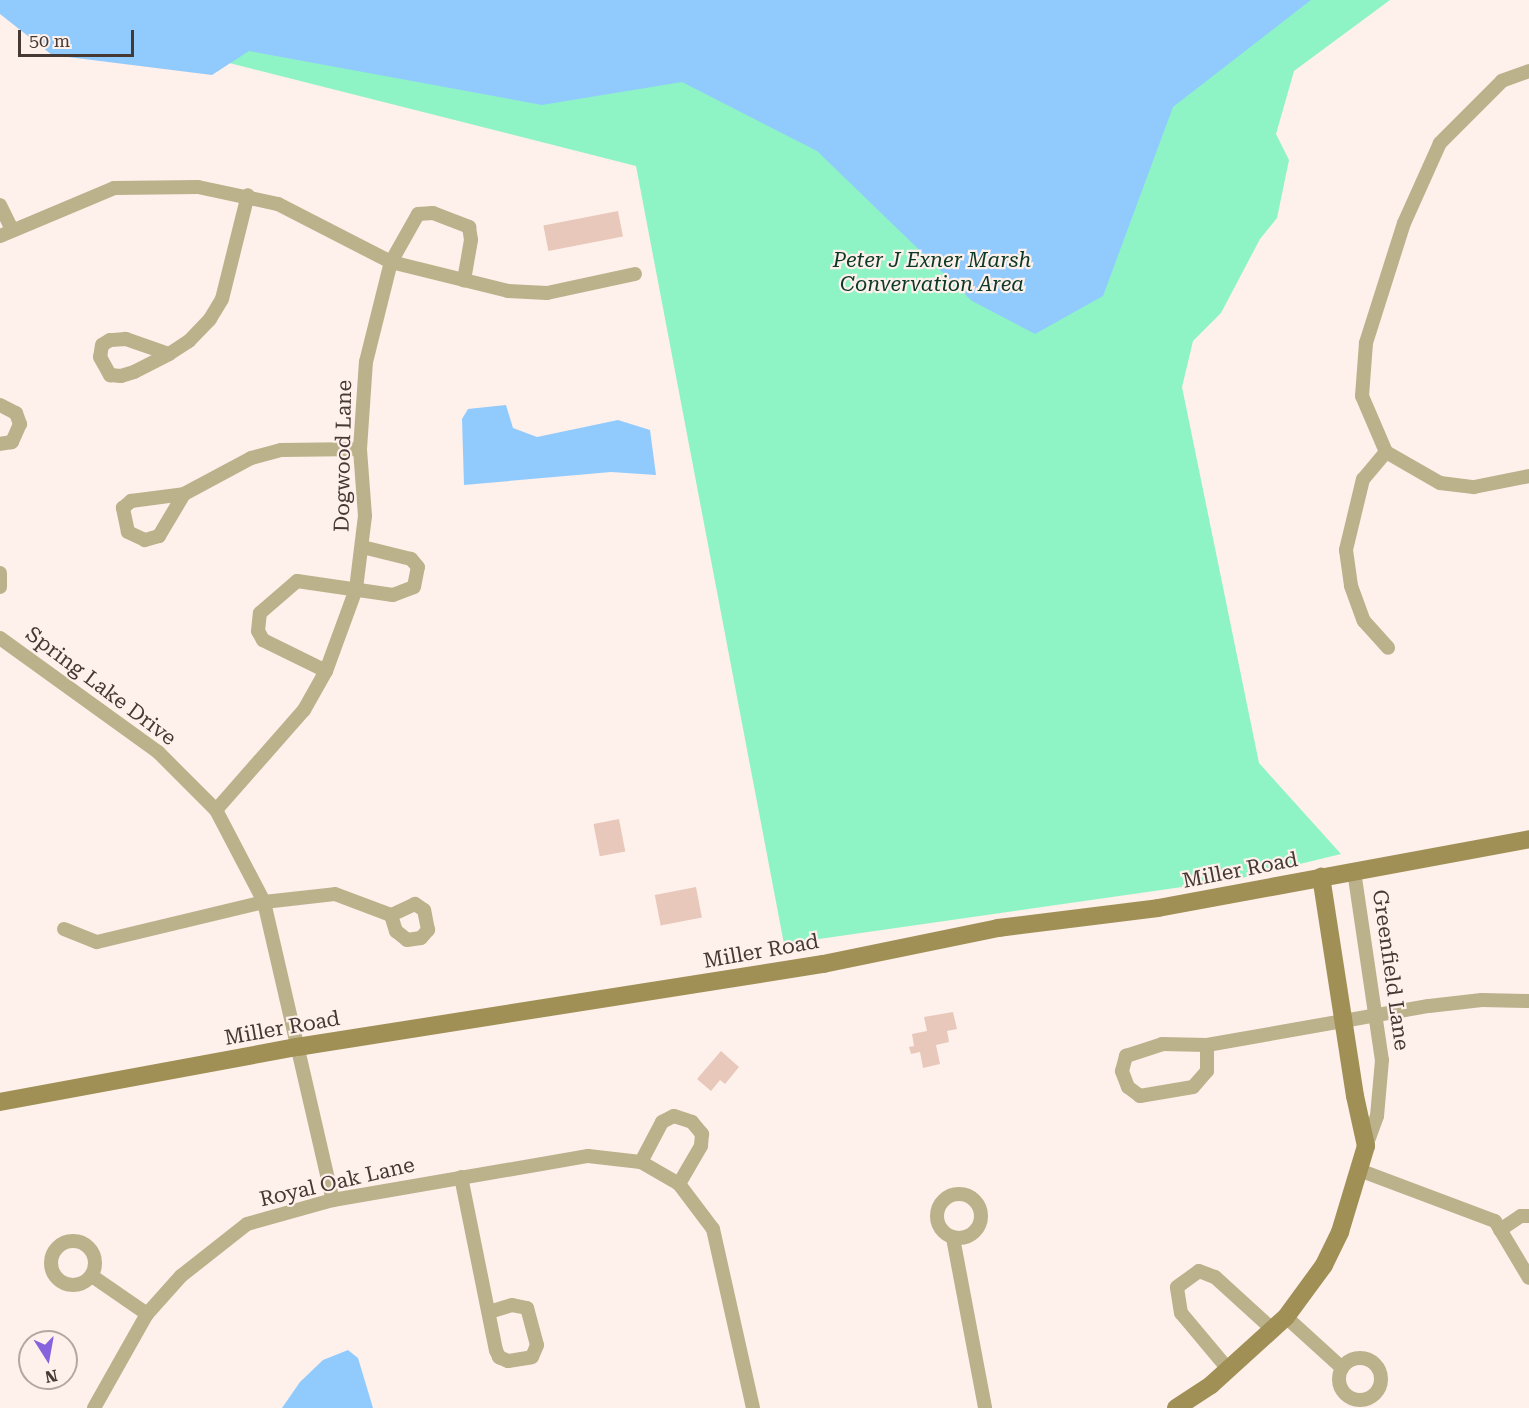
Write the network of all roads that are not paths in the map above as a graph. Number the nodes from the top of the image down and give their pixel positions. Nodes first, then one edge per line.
1 (1529, 71) edge
2 (248, 195) junction
3 (0, 205) edge
4 (6, 233) edge
5 (391, 262) junction
6 (635, 274) dead end
7 (464, 280) junction
8 (169, 354) dead end
9 (0, 405) edge
10 (0, 444) edge
11 (360, 449) junction
12 (1386, 452) junction
13 (1529, 476) edge
14 (184, 494) junction
15 (362, 546) junction
16 (0, 573) edge
17 (0, 587) edge
18 (356, 589) junction
19 (1, 642) edge
20 (1388, 648) dead end
21 (326, 671) junction
22 (216, 810) junction
23 (1529, 839) edge
24 (1354, 871) junction
25 (1321, 877) junction
26 (264, 902) junction
27 (391, 915) dead end
28 (64, 929) dead end
29 (1529, 1001) edge
30 (1378, 1014) junction
31 (1345, 1019) junction
32 (1207, 1045) junction
33 (297, 1047) junction
34 (0, 1102) edge
35 (1366, 1146) junction
36 (641, 1162) junction
37 (1359, 1170) junction
38 (461, 1177) junction
39 (679, 1184) junction
40 (333, 1200) junction
41 (1529, 1216) edge
42 (1500, 1230) junction
43 (953, 1238) dead end
44 (92, 1276) dead end
45 (1529, 1278) edge
46 (489, 1312) junction
47 (147, 1314) junction
48 (1286, 1317) junction
49 (1272, 1329) junction
50 (1342, 1368) dead end
51 (1228, 1369) junction
52 (94, 1408) edge
53 (753, 1408) edge
54 (985, 1408) edge
55 (1176, 1408) edge

1 - 12 street
2 - 4 street
2 - 5 street
2 - 8 street
3 - 4 street
5 - 7 street
5 - 7 street, Dogwood Lane
5 - 11 street, Dogwood Lane
6 - 7 street
9 - 10 street
11 - 14 street
11 - 15 street, Dogwood Lane
12 - 13 street
12 - 20 street
14 - 14 street
15 - 18 street, Dogwood Lane
15 - 18 street, Dogwood Lane
16 - 17 street
18 - 21 street, Dogwood Lane
18 - 21 street, Dogwood Lane
19 - 22 street, Spring Lake Drive
21 - 22 street, Dogwood Lane
22 - 26 street, Spring Lake Drive
23 - 24 street, Miller Road
24 - 25 street, Miller Road
24 - 30 street, Greenfield Lane
25 - 31 street, Greenfield Lane
25 - 33 street, Miller Road
26 - 27 street
26 - 28 street
26 - 33 street, Spring Lake Drive
29 - 30 street
30 - 31 street
30 - 35 street, Greenfield Lane
31 - 32 street
31 - 35 street, Greenfield Lane
32 - 32 street
33 - 34 street, Miller Road
33 - 40 street, Spring Lake Drive
35 - 37 street, Greenfield Lane
36 - 38 street, Royal Oak Lane
36 - 39 street, Royal Oak Lane
36 - 39 street
37 - 42 street
37 - 48 street, Greenfield Lane
38 - 40 street, Royal Oak Lane
38 - 46 street
39 - 53 street, Royal Oak Lane
40 - 47 street, Royal Oak Lane
41 - 42 street
42 - 45 street
43 - 54 street
44 - 47 street
46 - 46 street
47 - 52 street, Royal Oak Lane
48 - 49 street, Greenfield Lane
48 - 50 street
49 - 51 street, Greenfield Lane
49 - 51 street
51 - 55 street, Greenfield Lane

